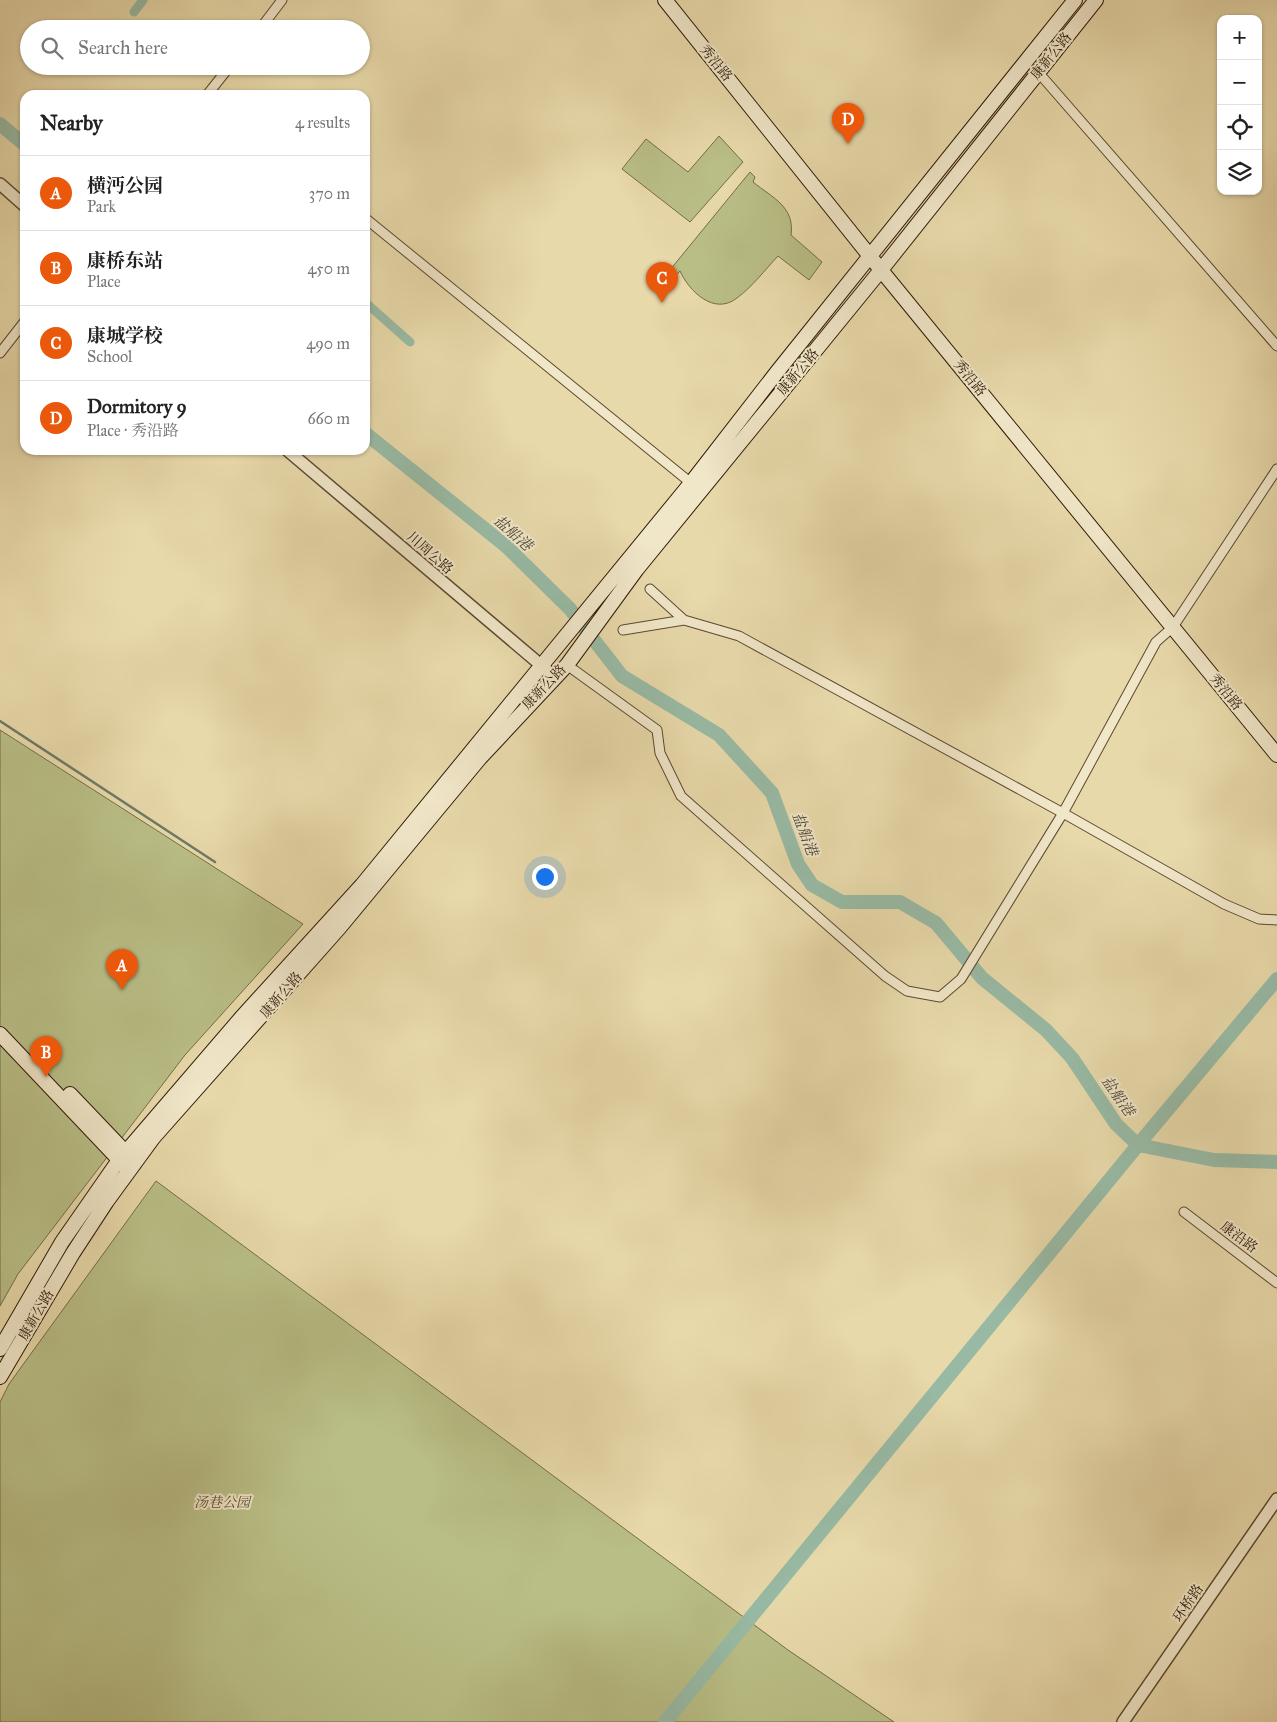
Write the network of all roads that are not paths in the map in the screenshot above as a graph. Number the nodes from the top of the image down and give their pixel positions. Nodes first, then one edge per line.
1 (282, 0) edge
2 (665, 0) edge
3 (1075, 0) edge
4 (1096, 0) edge
5 (267, 20) edge
6 (1038, 72) junction
7 (224, 75) edge
8 (213, 90) edge
9 (0, 184) edge
10 (20, 202) edge
11 (370, 222) edge
12 (870, 257) junction
13 (880, 270) junction
14 (20, 327) edge
15 (1277, 346) edge
16 (0, 353) edge
17 (292, 455) edge
18 (1277, 469) edge
19 (691, 483) junction
20 (650, 589) dead end
21 (684, 620) junction
22 (1173, 627) junction
23 (623, 630) dead end
24 (570, 661) junction
25 (541, 666) junction
26 (555, 677) junction
27 (1277, 755) edge
28 (1063, 813) junction
29 (1277, 920) edge
30 (0, 1023) edge
31 (0, 1034) edge
32 (128, 1161) junction
33 (130, 1185) dead end
34 (1184, 1212) dead end
35 (1277, 1283) edge
36 (0, 1349) edge
37 (0, 1377) edge
38 (1277, 1499) edge
39 (1124, 1722) edge

1 - 5 street
2 - 12 main road, 秀沿路
3 - 12 main road, 康新公路
4 - 6 main road, 康新公路
6 - 13 main road, 康新公路
6 - 15 street
7 - 8 street
9 - 10 street
11 - 19 street
12 - 13 main road, 秀沿路
12 - 19 main road, 康新公路
13 - 22 main road, 秀沿路
13 - 24 main road, 康新公路
14 - 16 street
17 - 25 street, 川周公路
18 - 22 street
19 - 25 main road, 康新公路
20 - 21 street
21 - 23 street
21 - 28 street
22 - 27 main road, 秀沿路
22 - 28 street
24 - 26 main road, 康新公路
24 - 28 street
25 - 26 street, 川周公路
25 - 32 main road, 康新公路
26 - 32 main road, 康新公路
28 - 29 street
30 - 32 main road
31 - 32 main road
32 - 33 main road
32 - 36 main road, 康新公路
32 - 37 main road, 康新公路
34 - 35 street, 康沿路
38 - 39 street, 环桥路

